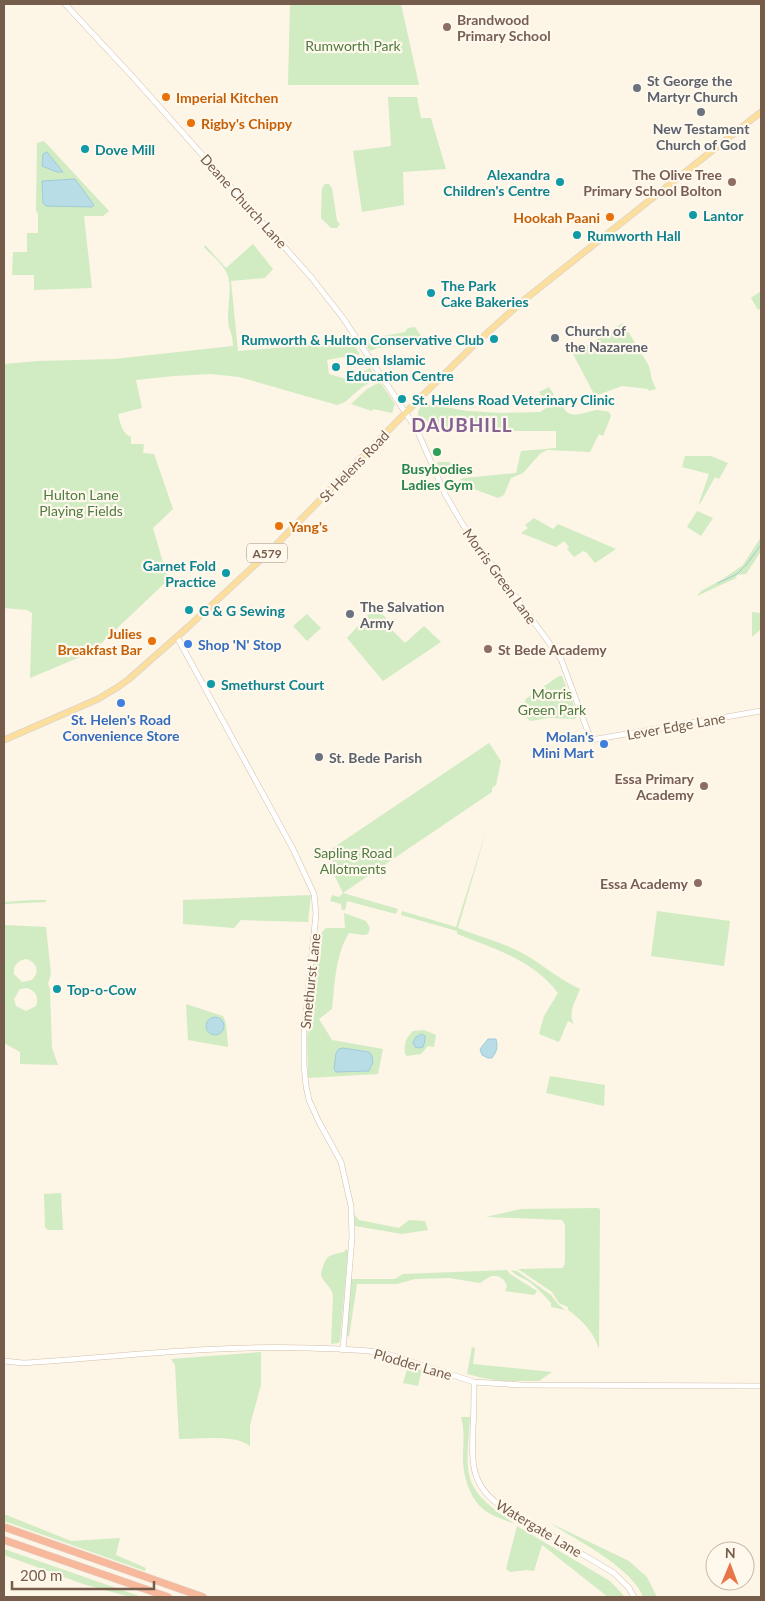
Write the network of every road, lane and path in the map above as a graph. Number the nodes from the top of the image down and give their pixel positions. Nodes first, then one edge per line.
1 (65, 4) edge
2 (761, 112) edge
3 (405, 414) junction
4 (177, 637) junction
5 (761, 711) edge
6 (4, 740) edge
7 (591, 740) joint
8 (343, 1350) junction
9 (4, 1361) edge
10 (474, 1382) junction
11 (761, 1386) edge
12 (4, 1527) edge
13 (4, 1540) edge
14 (168, 1597) edge
15 (203, 1597) edge
16 (634, 1597) edge

1 - 3 street, Deane Church Lane
2 - 3 main road, St Helens Road / A579
3 - 4 main road, St Helens Road / A579
3 - 7 street, Morris Green Lane
4 - 6 main road, St Helens Road / A579
4 - 8 street, Smethurst Lane
5 - 7 street, Lever Edge Lane
8 - 9 street, Plodder Lane
8 - 10 street, Plodder Lane
10 - 11 street, Plodder Lane
10 - 16 street, Watergate Lane
12 - 15 highway
13 - 14 highway

